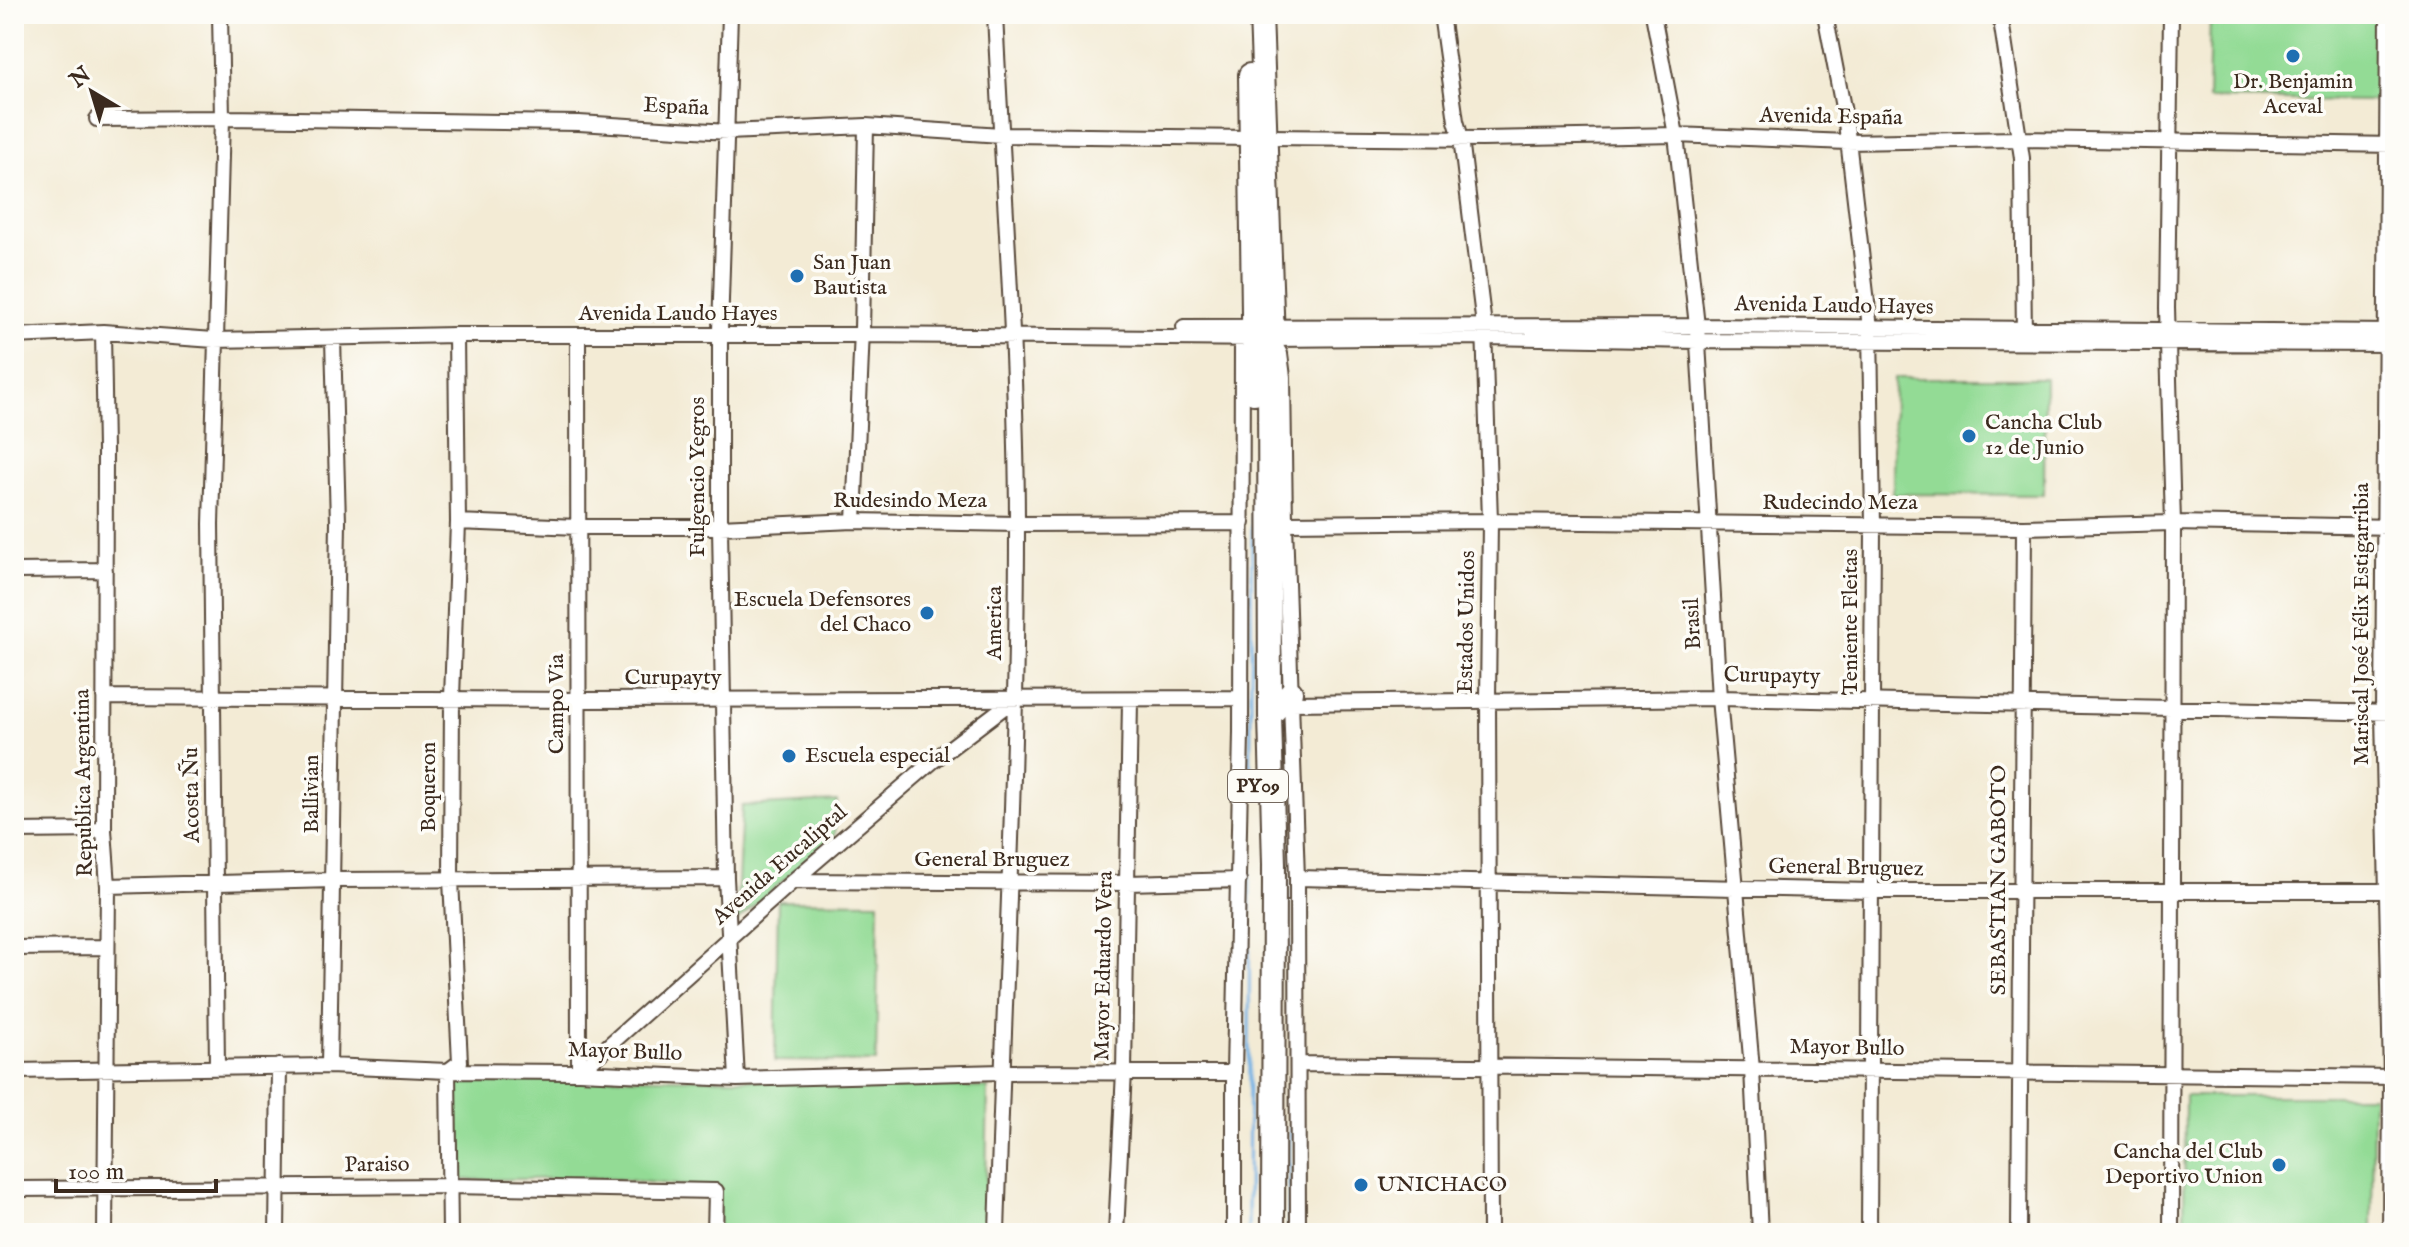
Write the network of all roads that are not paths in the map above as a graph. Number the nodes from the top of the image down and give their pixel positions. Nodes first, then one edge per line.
1 (220, 14) edge
2 (730, 14) edge
3 (995, 14) edge
4 (1247, 14) edge
5 (1261, 14) edge
6 (1441, 14) edge
7 (1653, 14) edge
8 (1825, 14) edge
9 (2000, 14) edge
10 (2171, 14) edge
11 (2388, 14) edge
12 (222, 118) junction
13 (97, 119) dead end
14 (866, 126) junction
15 (728, 132) junction
16 (1001, 135) junction
17 (1676, 135) junction
18 (1259, 137) junction
19 (1461, 138) junction
20 (2018, 139) junction
21 (1847, 142) junction
22 (2168, 142) junction
23 (2390, 145) edge
24 (1485, 331) junction
25 (103, 332) junction
26 (862, 332) junction
27 (1013, 333) junction
28 (720, 334) junction
29 (1259, 334) junction
30 (1697, 334) junction
31 (456, 335) junction
32 (1870, 335) junction
33 (2168, 335) junction
34 (14, 336) edge
35 (2024, 336) junction
36 (578, 337) junction
37 (2391, 338) edge
38 (333, 339) junction
39 (214, 340) junction
40 (854, 521) junction
41 (1490, 521) junction
42 (458, 522) junction
43 (1243, 523) junction
44 (1285, 523) junction
45 (2173, 523) junction
46 (1017, 524) junction
47 (1710, 525) junction
48 (1873, 526) junction
49 (578, 527) junction
50 (720, 527) junction
51 (2024, 527) junction
52 (2389, 527) edge
53 (105, 570) junction
54 (14, 571) edge
55 (104, 697) junction
56 (212, 698) junction
57 (334, 698) junction
58 (452, 698) junction
59 (1017, 698) junction
60 (1241, 698) junction
61 (1291, 698) junction
62 (1719, 698) junction
63 (1488, 699) junction
64 (1873, 699) junction
65 (579, 700) junction
66 (725, 700) junction
67 (1130, 700) junction
68 (2022, 705) junction
69 (2173, 709) junction
70 (2389, 713) edge
71 (1270, 716) junction
72 (104, 830) junction
73 (14, 831) edge
74 (726, 878) junction
75 (1297, 878) junction
76 (334, 880) junction
77 (451, 880) junction
78 (579, 880) junction
79 (1239, 880) junction
80 (793, 881) junction
81 (1009, 881) junction
82 (216, 883) junction
83 (1128, 883) junction
84 (1489, 884) junction
85 (108, 886) junction
86 (1736, 888) junction
87 (1872, 891) junction
88 (2391, 891) edge
89 (2173, 892) junction
90 (2021, 893) junction
91 (728, 940) junction
92 (107, 947) junction
93 (14, 948) edge
94 (1298, 1064) junction
95 (217, 1066) junction
96 (279, 1066) junction
97 (329, 1066) junction
98 (1490, 1067) junction
99 (1752, 1069) junction
100 (14, 1071) edge
101 (106, 1071) junction
102 (448, 1071) junction
103 (1124, 1071) junction
104 (1872, 1071) junction
105 (579, 1072) junction
106 (1002, 1072) junction
107 (2020, 1072) junction
108 (1234, 1073) junction
109 (2170, 1073) junction
110 (2393, 1077) edge
111 (737, 1079) junction
112 (449, 1186) junction
113 (105, 1188) junction
114 (276, 1188) junction
115 (14, 1189) edge
116 (105, 1233) edge
117 (277, 1233) edge
118 (450, 1233) edge
119 (715, 1233) edge
120 (997, 1233) edge
121 (1116, 1233) edge
122 (1234, 1233) edge
123 (1263, 1233) edge
124 (1273, 1233) edge
125 (1298, 1233) edge
126 (1490, 1233) edge
127 (1760, 1233) edge
128 (1869, 1233) edge
129 (2019, 1233) edge
130 (2171, 1233) edge
131 (2390, 1233) edge

1 - 12 street, Acosta Ñu
2 - 15 street, Fulgencio Yegros
3 - 16 street, America
4 - 18 highway, PY09
5 - 18 highway, PY09
6 - 19 street, Estados Unidos
7 - 17 street, Brasil
8 - 21 street, Teniente Fleitas
9 - 20 street
10 - 22 street
11 - 23 street, Mariscal José Félix Estigarribia
12 - 13 street, España
12 - 15 street, España
12 - 39 street, Acosta Ñu
14 - 15 street, España
14 - 16 street, España
14 - 26 street
15 - 28 street, Fulgencio Yegros
16 - 18 street, España
16 - 27 street, America
17 - 19 street, Avenida España
17 - 21 street, Avenida España
17 - 30 street, Brasil
18 - 19 street, Avenida España
18 - 29 highway, PY09
19 - 24 street, Estados Unidos
20 - 21 street, Avenida España
20 - 22 street, Avenida España
20 - 35 street
21 - 32 street, Teniente Fleitas
22 - 23 street, Avenida España
22 - 33 street
23 - 37 street, Mariscal José Félix Estigarribia
24 - 29 street, Avenida Laudo Hayes
24 - 30 street, Avenida Laudo Hayes
24 - 41 street, Estados Unidos
25 - 34 street, Avenida Laudo Hayes
25 - 39 street, Avenida Laudo Hayes
25 - 53 street, Republica Argentina
26 - 27 street, Avenida Laudo Hayes
26 - 28 street, Avenida Laudo Hayes
26 - 40 street
27 - 29 street, Avenida Laudo Hayes
27 - 46 street, America
28 - 36 street, Avenida Laudo Hayes
28 - 50 street, Fulgencio Yegros
29 - 43 street
29 - 44 street
29 - 71 highway, PY09
29 - 123 highway, PY09
30 - 32 street, Avenida Laudo Hayes
30 - 47 street, Brasil
31 - 36 street, Avenida Laudo Hayes
31 - 38 street, Avenida Laudo Hayes
31 - 42 street, Boqueron
32 - 35 street, Avenida Laudo Hayes
32 - 48 street, Teniente Fleitas
33 - 35 street, Avenida Laudo Hayes
33 - 37 street, Avenida Laudo Hayes
33 - 45 street
36 - 49 street, Campo Via
37 - 52 street, Mariscal José Félix Estigarribia
38 - 39 street, Avenida Laudo Hayes
38 - 57 street, Ballivian
39 - 56 street, Acosta Ñu
40 - 46 street, Rudesindo Meza
40 - 50 street, Rudesindo Meza
41 - 44 street, Rudecindo Meza
41 - 47 street, Rudecindo Meza
41 - 63 street, Estados Unidos
42 - 49 street, Rudesindo Meza
42 - 58 street, Boqueron
43 - 46 street, Rudesindo Meza
43 - 60 street
44 - 61 street
45 - 51 street, Rudecindo Meza
45 - 52 street, Rudecindo Meza
45 - 69 street
46 - 59 street, America
47 - 48 street, Rudecindo Meza
47 - 62 street, Brasil
48 - 51 street, Rudecindo Meza
48 - 64 street, Teniente Fleitas
49 - 50 street, Rudesindo Meza
49 - 65 street, Campo Via
50 - 66 street, Fulgencio Yegros
51 - 68 street, SEBASTIAN GABOTO
52 - 70 street, Mariscal José Félix Estigarribia
53 - 54 street
53 - 55 street, Republica Argentina
55 - 56 street, Curupayty
55 - 72 street, Republica Argentina
56 - 57 street, Curupayty
56 - 82 street, Acosta Ñu
57 - 58 street, Curupayty
57 - 76 street, Ballivian
58 - 65 street, Curupayty
58 - 77 street, Boqueron
59 - 66 street, Curupayty
59 - 67 street, Curupayty
59 - 80 street, Avenida Eucaliptal
59 - 81 street, America
60 - 67 street, Curupayty
60 - 79 street
61 - 63 street, Curupayty
61 - 71 highway
61 - 75 street
62 - 63 street, Curupayty
62 - 64 street, Curupayty
62 - 86 street, Brasil
63 - 84 street, Estados Unidos
64 - 68 street, Curupayty
64 - 87 street, Teniente Fleitas
65 - 66 street, Curupayty
65 - 78 street, Campo Via
66 - 74 street, Fulgencio Yegros
67 - 83 street, Mayor Eduardo Vera
68 - 69 street, Curupayty
68 - 90 street, SEBASTIAN GABOTO
69 - 70 street, Curupayty
69 - 89 street
70 - 88 street, Mariscal José Félix Estigarribia
71 - 124 highway, PY09
72 - 73 street
72 - 85 street, Republica Argentina
74 - 78 street
74 - 91 street, Fulgencio Yegros
75 - 84 street, General Bruguez
75 - 94 street
76 - 77 street
76 - 82 street
76 - 97 street, Ballivian
77 - 78 street
77 - 102 street, Boqueron
78 - 105 street, Campo Via
79 - 83 street, General Bruguez
79 - 108 street
80 - 81 street, General Bruguez
80 - 91 street, Avenida Eucaliptal
81 - 83 street, General Bruguez
81 - 106 street, America
82 - 85 street
82 - 95 street, Acosta Ñu
83 - 103 street, Mayor Eduardo Vera
84 - 86 street, General Bruguez
84 - 98 street, Estados Unidos
85 - 92 street, Republica Argentina
86 - 87 street, General Bruguez
86 - 99 street, Brasil
87 - 90 street, General Bruguez
87 - 104 street, Teniente Fleitas
88 - 89 street, General Bruguez
88 - 110 street, Mariscal José Félix Estigarribia
89 - 90 street, General Bruguez
89 - 109 street
90 - 107 street, SEBASTIAN GABOTO
91 - 105 street, Avenida Eucaliptal
91 - 111 street, Fulgencio Yegros
92 - 93 street
92 - 101 street, Republica Argentina
94 - 98 street, Mayor Bullo
94 - 125 street
95 - 96 street, Mayor Bullo
95 - 101 street, Mayor Bullo
96 - 97 street, Mayor Bullo
96 - 114 street
97 - 102 street, Mayor Bullo
98 - 99 street, Mayor Bullo
98 - 126 street, Estados Unidos
99 - 104 street, Mayor Bullo
99 - 127 street, Brasil
100 - 101 street, Mayor Bullo
101 - 113 street, Republica Argentina
102 - 105 street, Mayor Bullo
102 - 112 street, Boqueron
103 - 106 street, Mayor Bullo
103 - 108 street, Mayor Bullo
103 - 121 street, Mayor Eduardo Vera
104 - 107 street, Mayor Bullo
104 - 128 street, Teniente Fleitas
105 - 111 street, Mayor Bullo
106 - 111 street, Mayor Bullo
106 - 120 street, America
107 - 109 street, Mayor Bullo
107 - 129 street, SEBASTIAN GABOTO
108 - 122 street
109 - 110 street, Mayor Bullo
109 - 130 street
110 - 131 street, Mariscal José Félix Estigarribia
112 - 114 street, Paraiso
112 - 118 street, Boqueron
112 - 119 street, Paraiso
113 - 114 street, Paraiso
113 - 115 street, Paraiso
113 - 116 street, Republica Argentina
114 - 117 street

